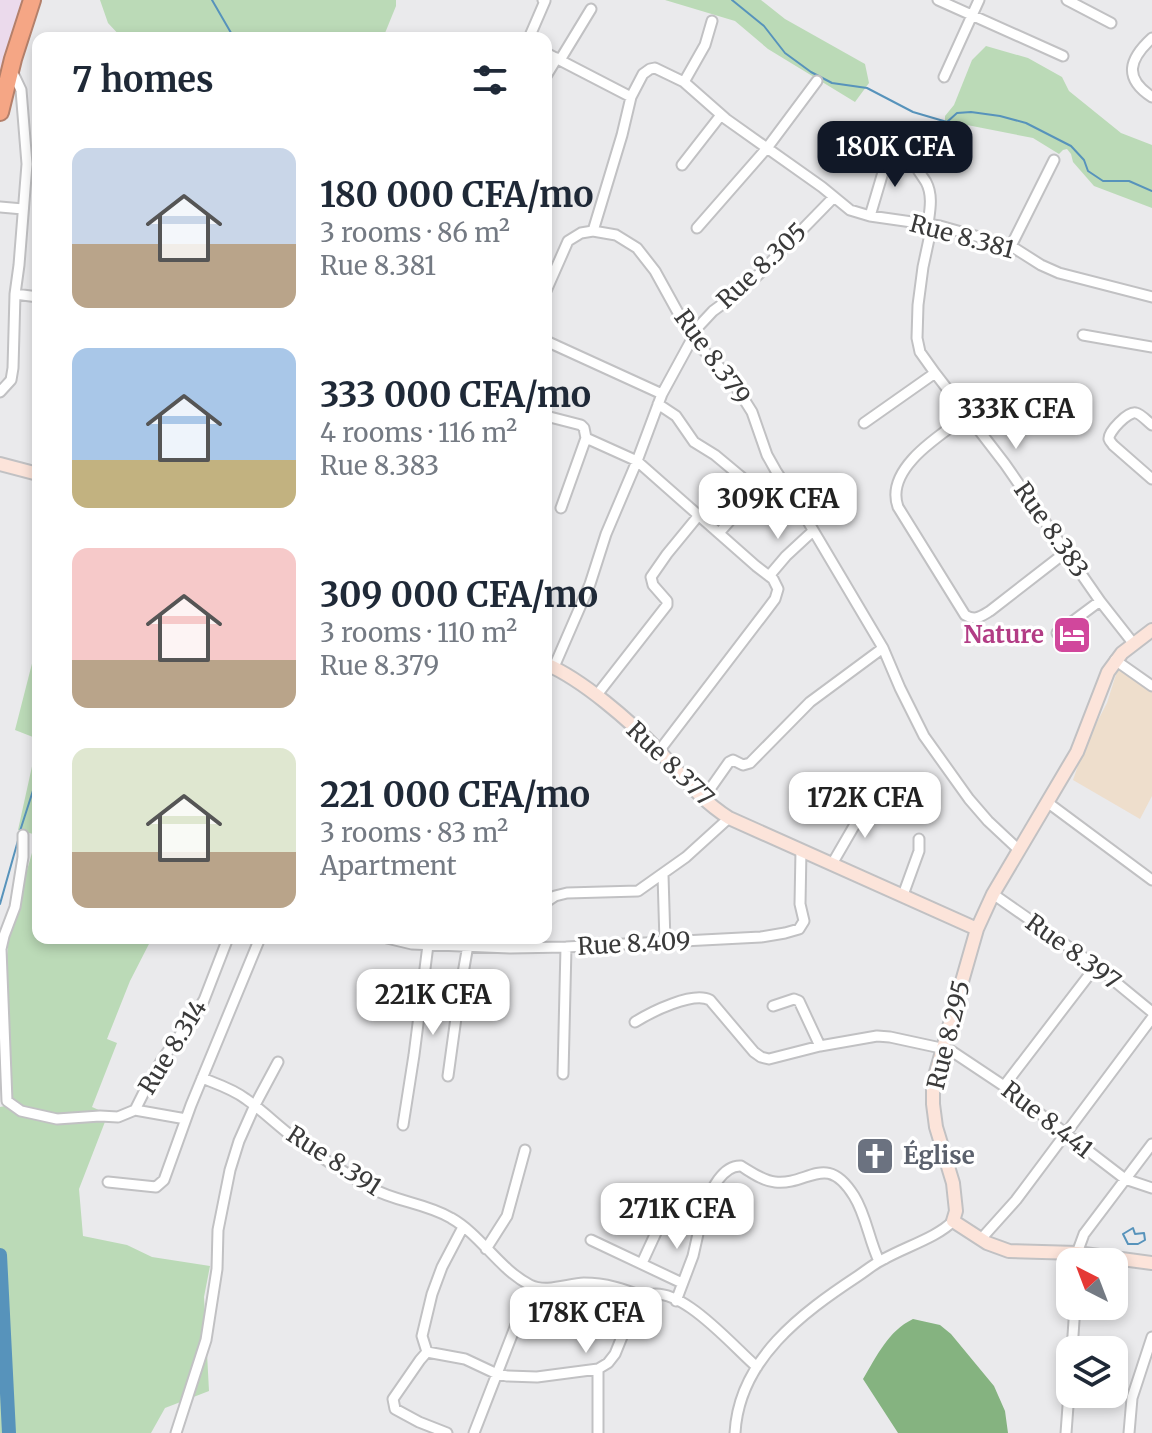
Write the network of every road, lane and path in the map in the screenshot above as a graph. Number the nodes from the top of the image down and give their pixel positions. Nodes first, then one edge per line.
1 (32, 0) edge
2 (545, 0) edge
3 (938, 0) edge
4 (979, 0) edge
5 (1067, 0) edge
6 (591, 9) dead end
7 (972, 15) junction
8 (712, 21) dead end
9 (1111, 23) dead end
10 (532, 32) edge
11 (1152, 38) edge
12 (552, 56) edge
13 (1063, 56) dead end
14 (558, 59) junction
15 (11, 68) junction
16 (552, 68) edge
17 (944, 77) dead end
18 (817, 81) dead end
19 (684, 82) junction
20 (631, 97) junction
21 (1152, 97) edge
22 (0, 112) edge
23 (721, 115) junction
24 (767, 148) junction
25 (917, 149) dead end
26 (889, 152) dead end
27 (1054, 160) dead end
28 (27, 164) junction
29 (682, 165) dead end
30 (32, 166) edge
31 (834, 197) junction
32 (0, 207) edge
33 (23, 209) junction
34 (870, 216) junction
35 (930, 224) junction
36 (697, 228) dead end
37 (593, 231) junction
38 (1011, 246) junction
39 (552, 277) edge
40 (15, 294) junction
41 (32, 296) edge
42 (1152, 297) edge
43 (1083, 335) dead end
44 (692, 338) junction
45 (552, 344) edge
46 (1152, 347) edge
47 (935, 373) junction
48 (0, 392) edge
49 (660, 399) junction
50 (968, 415) junction
51 (552, 418) edge
52 (864, 423) dead end
53 (1152, 425) edge
54 (586, 438) junction
55 (637, 461) junction
56 (0, 464) edge
57 (32, 472) edge
58 (1152, 479) edge
59 (782, 481) junction
60 (757, 490) junction
61 (561, 508) dead end
62 (699, 515) junction
63 (813, 531) junction
64 (719, 533) junction
65 (1066, 552) junction
66 (769, 576) junction
67 (1100, 601) junction
68 (1152, 630) edge
69 (1057, 633) dead end
70 (1133, 643) junction
71 (883, 648) junction
72 (1115, 660) junction
73 (552, 662) edge
74 (552, 667) edge
75 (1152, 686) edge
76 (596, 696) junction
77 (659, 751) junction
78 (703, 799) junction
79 (1047, 802) junction
80 (896, 808) dead end
81 (729, 818) junction
82 (23, 835) dead end
83 (919, 839) dead end
84 (801, 850) junction
85 (1019, 850) junction
86 (832, 864) junction
87 (663, 875) junction
88 (1152, 880) edge
89 (993, 894) junction
90 (903, 895) junction
91 (552, 898) edge
92 (977, 929) junction
93 (665, 942) junction
94 (226, 944) edge
95 (258, 944) edge
96 (428, 944) edge
97 (458, 944) edge
98 (500, 944) edge
99 (540, 944) edge
100 (468, 945) junction
101 (566, 947) junction
102 (1096, 966) junction
103 (773, 1006) dead end
104 (1152, 1015) edge
105 (635, 1022) dead end
106 (820, 1046) junction
107 (943, 1049) junction
108 (278, 1062) dead end
109 (563, 1074) dead end
110 (448, 1076) dead end
111 (202, 1078) junction
112 (1004, 1086) junction
113 (255, 1105) junction
114 (135, 1110) junction
115 (186, 1119) junction
116 (403, 1125) dead end
117 (1066, 1133) junction
118 (1152, 1144) edge
119 (525, 1150) dead end
120 (1125, 1179) junction
121 (108, 1182) dead end
122 (1152, 1188) edge
123 (649, 1195) dead end
124 (671, 1200) junction
125 (704, 1207) junction
126 (953, 1221) junction
127 (463, 1227) junction
128 (981, 1239) junction
129 (591, 1240) dead end
130 (1080, 1248) edge
131 (486, 1249) junction
132 (1056, 1256) edge
133 (879, 1261) junction
134 (1128, 1261) edge
135 (642, 1263) junction
136 (1152, 1263) edge
137 (682, 1283) junction
138 (531, 1286) junction
139 (644, 1297) junction
140 (676, 1301) junction
141 (1152, 1337) edge
142 (427, 1352) junction
143 (757, 1367) junction
144 (598, 1369) junction
145 (497, 1374) junction
146 (1068, 1408) edge
147 (176, 1433) edge
148 (447, 1433) edge
149 (474, 1433) edge
150 (598, 1433) edge
151 (735, 1433) edge
152 (1066, 1433) edge
153 (1129, 1433) edge

1 - 15 highway
2 - 10 street
3 - 7 street
4 - 7 street
5 - 9 street
6 - 14 street
7 - 13 street
7 - 17 street
8 - 19 street
11 - 21 street
12 - 14 street
14 - 16 street
14 - 20 street
15 - 22 highway
15 - 28 street
18 - 24 street
19 - 20 street
19 - 23 street, Rue 8.381
20 - 37 street
23 - 24 street, Rue 8.381
23 - 29 street
24 - 31 street, Rue 8.381
24 - 36 street
25 - 35 street, Rue 8.383
26 - 34 street
27 - 38 street
28 - 30 street
28 - 33 street
31 - 34 street, Rue 8.381
31 - 44 street, Rue 8.305
32 - 33 street
33 - 40 street
34 - 35 street, Rue 8.381
35 - 38 street, Rue 8.381
35 - 47 street, Rue 8.383
37 - 39 street
37 - 44 street, Rue 8.379
38 - 42 street, Rue 8.381
40 - 41 street
40 - 48 street
43 - 46 street
44 - 49 street, Rue 8.305
44 - 59 street, Rue 8.379
45 - 49 street
47 - 50 street, Rue 8.383
47 - 52 street
49 - 55 street, Rue 8.305
49 - 60 street
50 - 65 street, Rue 8.383
50 - 65 street
51 - 54 street
53 - 58 street
54 - 55 street
54 - 61 street
55 - 62 street
55 - 73 street, Rue 8.305
56 - 57 street
59 - 60 street
59 - 63 street, Rue 8.379
60 - 64 street
62 - 64 street
62 - 76 street
63 - 66 street
63 - 71 street, Rue 8.379
64 - 66 street
65 - 67 street, Rue 8.383
66 - 77 street
67 - 69 street
67 - 70 street, Rue 8.383
68 - 70 street, Rue 8.295
70 - 72 street, Rue 8.295
71 - 78 street
71 - 85 street, Rue 8.379
72 - 75 street
72 - 79 street, Rue 8.295
74 - 76 street, Rue 8.377
76 - 77 street, Rue 8.377
77 - 78 street, Rue 8.377
78 - 81 street, Rue 8.377
79 - 85 street, Rue 8.295
79 - 88 street
80 - 86 street
81 - 84 street, Rue 8.377
81 - 87 street
82 - 114 street
83 - 90 street
84 - 86 street, Rue 8.377
84 - 93 street, Rue 8.409
85 - 89 street, Rue 8.295
86 - 90 street, Rue 8.377
87 - 91 street
87 - 93 street
89 - 92 street, Rue 8.295
89 - 102 street, Rue 8.397
90 - 92 street, Rue 8.377
92 - 107 street, Rue 8.295
93 - 101 street, Rue 8.409
94 - 114 street, Rue 8.314
95 - 111 street
96 - 116 street
97 - 100 street, Rue 8.409
98 - 100 street, Rue 8.409
99 - 101 street, Rue 8.409
100 - 110 street
101 - 109 street
102 - 104 street, Rue 8.397
102 - 112 street
103 - 106 street
104 - 117 street, Rue 8.397
105 - 106 street, Rue 8.441
106 - 107 street, Rue 8.441
107 - 112 street, Rue 8.441
107 - 126 street, Rue 8.295
108 - 113 street
111 - 113 street, Rue 8.391
111 - 115 street
112 - 117 street, Rue 8.441
113 - 127 street, Rue 8.391
113 - 147 street
114 - 115 street
115 - 121 street
117 - 120 street, Rue 8.441
117 - 128 street, Rue 8.397
118 - 120 street
119 - 131 street
120 - 122 street, Rue 8.441
120 - 130 street
123 - 124 street
124 - 125 street
124 - 135 street
125 - 133 street
125 - 137 street
126 - 128 street
126 - 133 street
127 - 131 street, Rue 8.391
127 - 142 street
128 - 132 street
129 - 135 street
131 - 138 street, Rue 8.391
133 - 143 street
134 - 136 street
135 - 137 street
137 - 140 street
138 - 139 street
138 - 145 street
139 - 140 street
139 - 144 street
140 - 143 street
141 - 153 street
142 - 145 street
142 - 148 street
143 - 151 street
144 - 145 street
144 - 150 street
145 - 149 street
146 - 152 street

